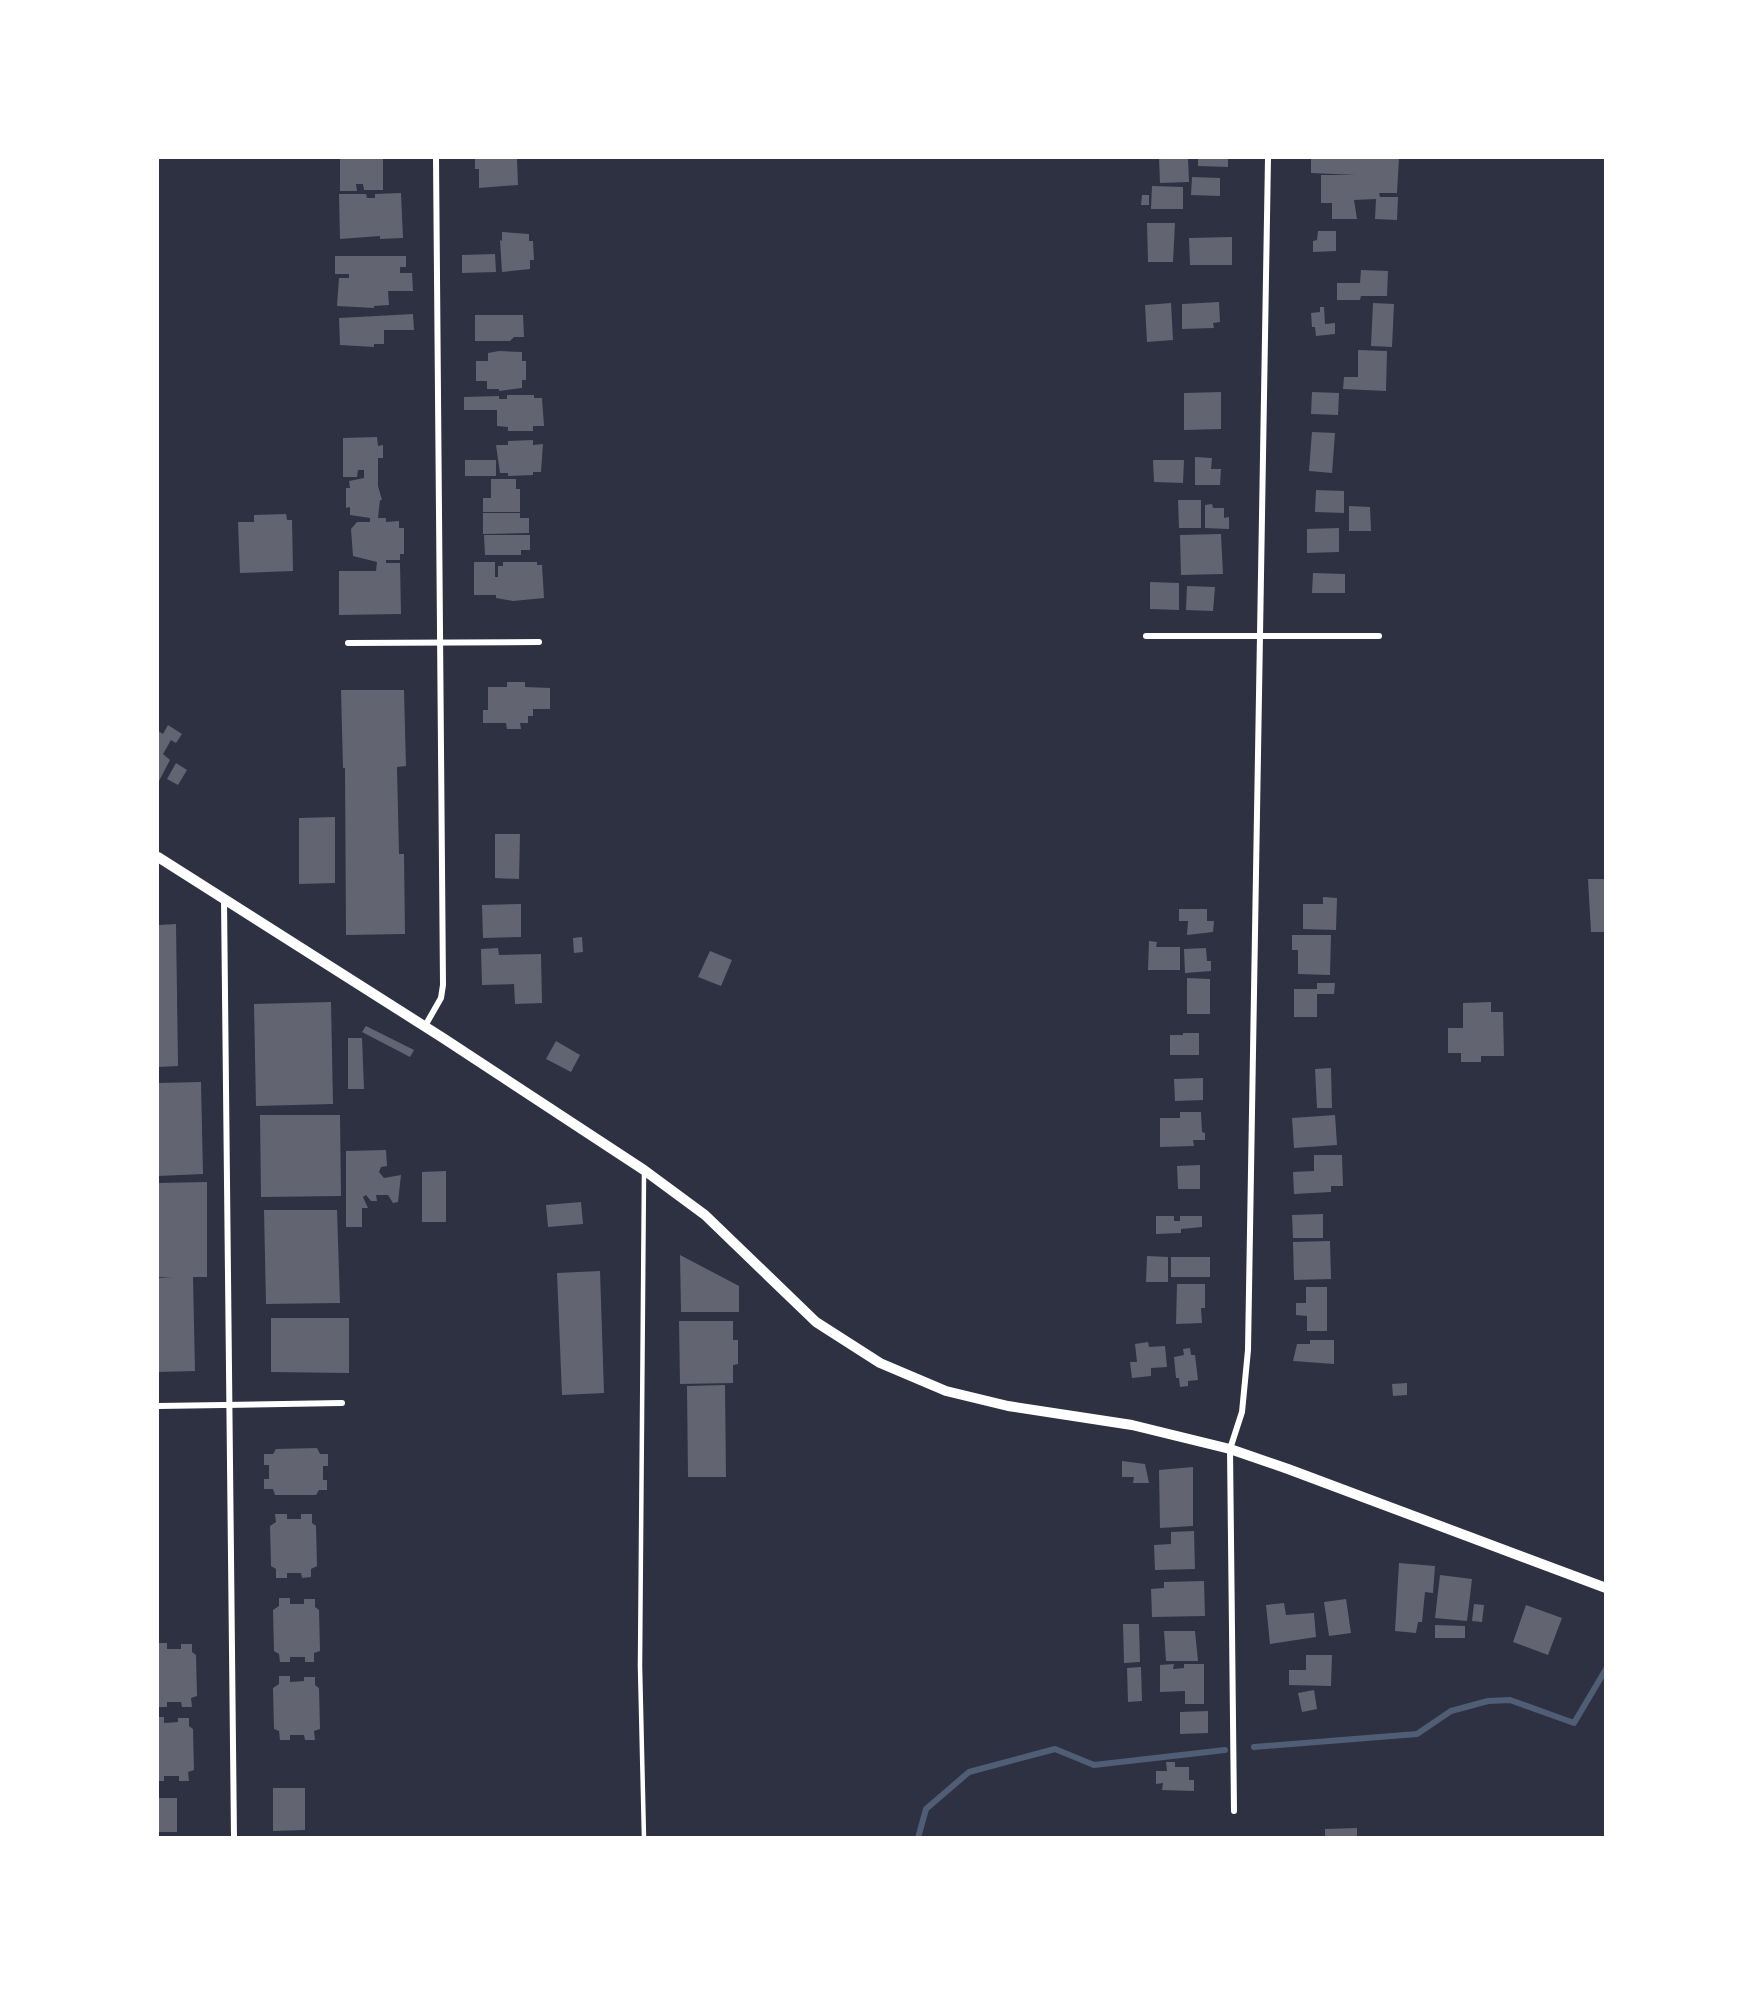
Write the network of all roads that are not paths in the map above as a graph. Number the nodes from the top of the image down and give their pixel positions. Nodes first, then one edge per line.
1 (436, 158) edge
2 (1268, 158) edge
3 (1146, 636) dead end
4 (1261, 636) junction
5 (1379, 636) dead end
6 (440, 642) junction
7 (539, 642) dead end
8 (348, 643) dead end
9 (158, 857) edge
10 (224, 900) junction
11 (425, 1026) junction
12 (644, 1170) junction
13 (342, 1403) dead end
14 (230, 1405) junction
15 (158, 1406) edge
16 (1230, 1449) junction
17 (1605, 1588) edge
18 (1234, 1811) dead end
19 (234, 1838) edge
20 (644, 1838) edge

1 - 6 street
2 - 4 street
3 - 4 street
4 - 5 street
4 - 16 street
6 - 7 street
6 - 8 street
6 - 11 street
9 - 10 street
10 - 11 street
10 - 14 street
11 - 12 street
12 - 16 street
12 - 20 lane
13 - 14 street
14 - 15 street
14 - 19 street
16 - 17 street
16 - 18 street

